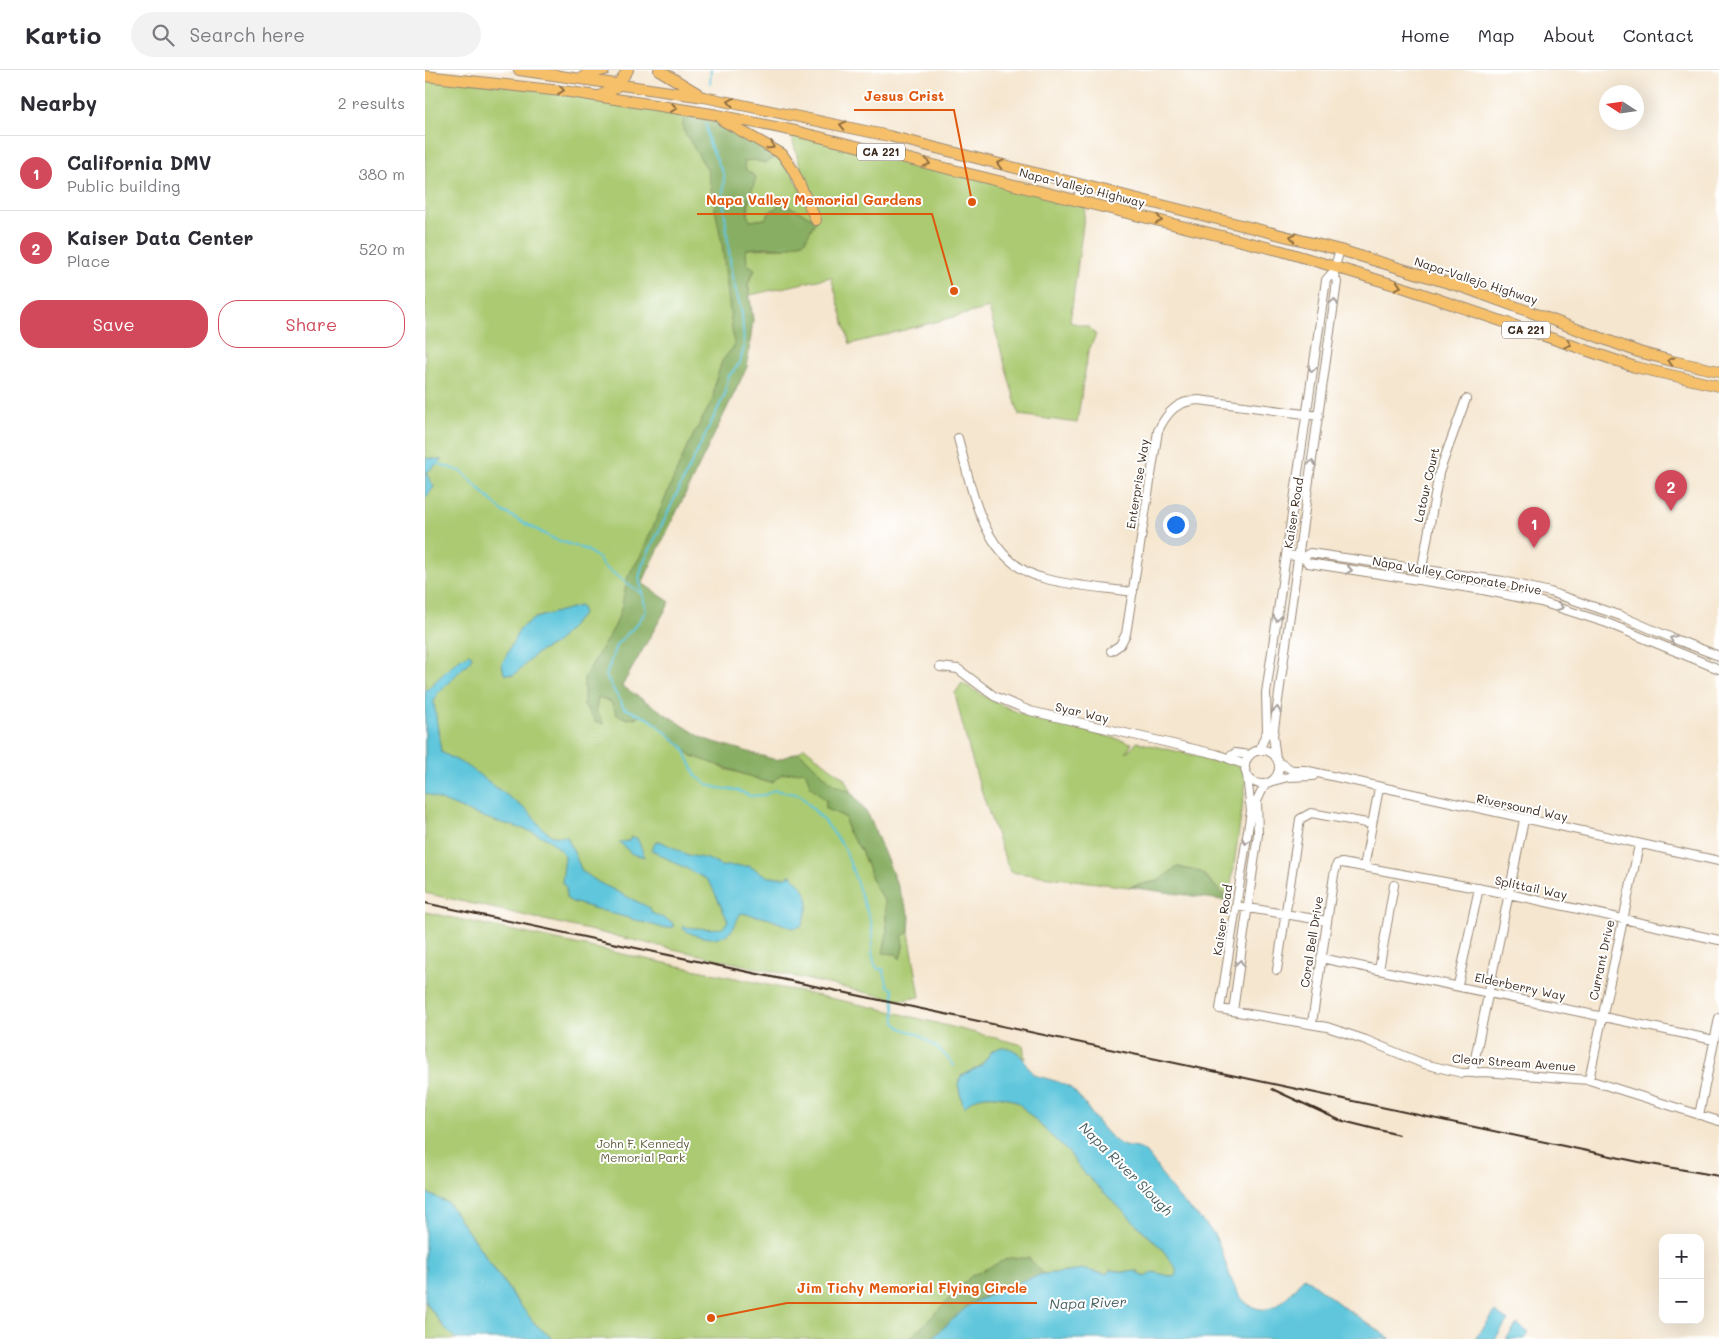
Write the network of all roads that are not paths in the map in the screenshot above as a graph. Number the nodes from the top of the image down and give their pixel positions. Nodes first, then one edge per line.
1 (519, 70) edge
2 (605, 70) edge
3 (619, 70) edge
4 (628, 70) edge
5 (659, 70) edge
6 (425, 76) edge
7 (571, 77) junction
8 (619, 84) junction
9 (598, 96) junction
10 (704, 97) junction
11 (635, 102) junction
12 (713, 114) junction
13 (1081, 185) junction
14 (1078, 200) junction
15 (816, 220) dead end
16 (1340, 250) junction
17 (1334, 269) junction
18 (1719, 371) edge
19 (1719, 386) edge
20 (1466, 399) dead end
21 (1305, 414) junction
22 (1319, 416) junction
23 (958, 438) dead end
24 (1287, 555) junction
25 (1301, 557) junction
26 (1422, 568) junction
27 (1420, 580) junction
28 (1133, 592) junction
29 (1111, 652) dead end
30 (1718, 655) edge
31 (940, 667) dead end
32 (1716, 668) edge
33 (1259, 751) junction
34 (1250, 755) junction
35 (1229, 757) junction
36 (1277, 760) junction
37 (1245, 764) junction
38 (1320, 775) junction
39 (1247, 776) junction
40 (1268, 783) junction
41 (1379, 788) junction
42 (1524, 820) junction
43 (1372, 824) junction
44 (1639, 845) junction
45 (1719, 861) edge
46 (1337, 864) joint
47 (1364, 866) junction
48 (1394, 885) dead end
49 (1479, 888) junction
50 (1509, 894) junction
51 (1236, 906) junction
52 (1248, 908) junction
53 (1285, 913) junction
54 (1623, 919) junction
55 (1327, 921) junction
56 (1719, 940) edge
57 (1321, 958) junction
58 (1277, 970) dead end
59 (1379, 970) junction
60 (1458, 985) junction
61 (1489, 992) junction
62 (1220, 1009) joint
63 (1233, 1012) junction
64 (1602, 1016) junction
65 (1719, 1018) edge
66 (1312, 1024) junction
67 (1714, 1040) junction
68 (1472, 1073) junction
69 (1589, 1080) junction
70 (1699, 1115) junction
71 (1719, 1121) edge

1 - 7 main road, Napa-Vallejo Highway / CA 221
2 - 7 main road
3 - 8 main road
4 - 8 main road
5 - 10 main road
6 -> 9 main road, Napa-Vallejo Highway / CA 221
7 - 8 main road, Napa-Vallejo Highway / CA 221
8 - 9 main road
8 - 10 main road, Napa-Vallejo Highway / CA 221
8 - 11 main road
9 - 11 main road, Napa-Vallejo Highway / CA 221
13 -> 10 main road, Napa-Vallejo Highway / CA 221
11 -> 12 main road, Napa-Vallejo Highway / CA 221
12 -> 14 main road, Napa-Vallejo Highway / CA 221
12 -> 15 main road
13 - 14 street
16 -> 13 main road, Napa-Vallejo Highway / CA 221
14 -> 17 main road, Napa-Vallejo Highway / CA 221
16 - 17 street, Kaiser Road
18 -> 16 main road, Napa-Vallejo Highway / CA 221
17 -> 19 main road, Napa-Vallejo Highway / CA 221
17 -> 21 street, Kaiser Road
22 -> 17 street, Kaiser Road
20 - 26 street, Latour Court
21 - 22 street, Enterprise Way
21 - 24 street, Kaiser Road
21 - 28 street, Enterprise Way
25 -> 22 street, Kaiser Road
23 - 28 street
24 - 25 street, Napa Valley Corporate Drive
24 -> 33 street, Kaiser Road
25 - 26 street, Napa Valley Corporate Drive
25 -> 27 street, Napa Valley Corporate Drive
36 -> 25 street, Kaiser Road
26 - 27 street, Latour Court
30 -> 26 street, Napa Valley Corporate Drive
27 -> 32 street, Napa Valley Corporate Drive
28 - 29 street, Enterprise Way
30 - 32 street
31 - 35 street, Syar Way
33 - 34 street
33 - 36 street
34 - 35 street, Syar Way
34 - 37 street
35 - 37 street, Syar Way
36 - 38 street, Riversound Way
36 - 40 street
37 - 39 street
38 - 40 street, Riversound Way
38 - 41 street, Riversound Way
39 - 40 street
39 -> 51 street, Kaiser Road
40 - 52 street, Kaiser Road
41 - 42 street, Riversound Way
41 - 43 street
42 - 44 street, Riversound Way
42 - 50 street
43 - 47 street
43 - 53 street
44 - 45 street, Riversound Way
44 - 54 street, Currant Drive
46 - 47 street, Splittail Way
46 - 55 street, Coral Bell Drive
47 - 49 street, Splittail Way
48 - 59 street
49 - 50 street, Splittail Way
49 - 60 street
50 - 54 street, Splittail Way
50 - 61 street
51 - 52 street
51 - 62 street, Kaiser Road
52 - 53 street
63 -> 52 street, Kaiser Road
53 - 55 street
53 - 58 street
54 - 56 street, Splittail Way
54 - 64 street, Currant Drive
55 - 57 street, Coral Bell Drive
57 - 59 street, Elderberry Way
57 - 66 street, Coral Bell Drive
59 - 60 street, Elderberry Way
60 - 61 street, Elderberry Way
61 - 64 street, Elderberry Way
61 - 68 street
62 - 63 street, Clear Stream Avenue
63 - 66 street, Clear Stream Avenue
64 - 67 street, Elderberry Way
64 - 69 street, Currant Drive
65 - 67 street
66 - 68 street, Clear Stream Avenue
67 - 70 street
68 - 69 street, Clear Stream Avenue
69 - 70 street, Clear Stream Avenue
70 - 71 street, Clear Stream Avenue

